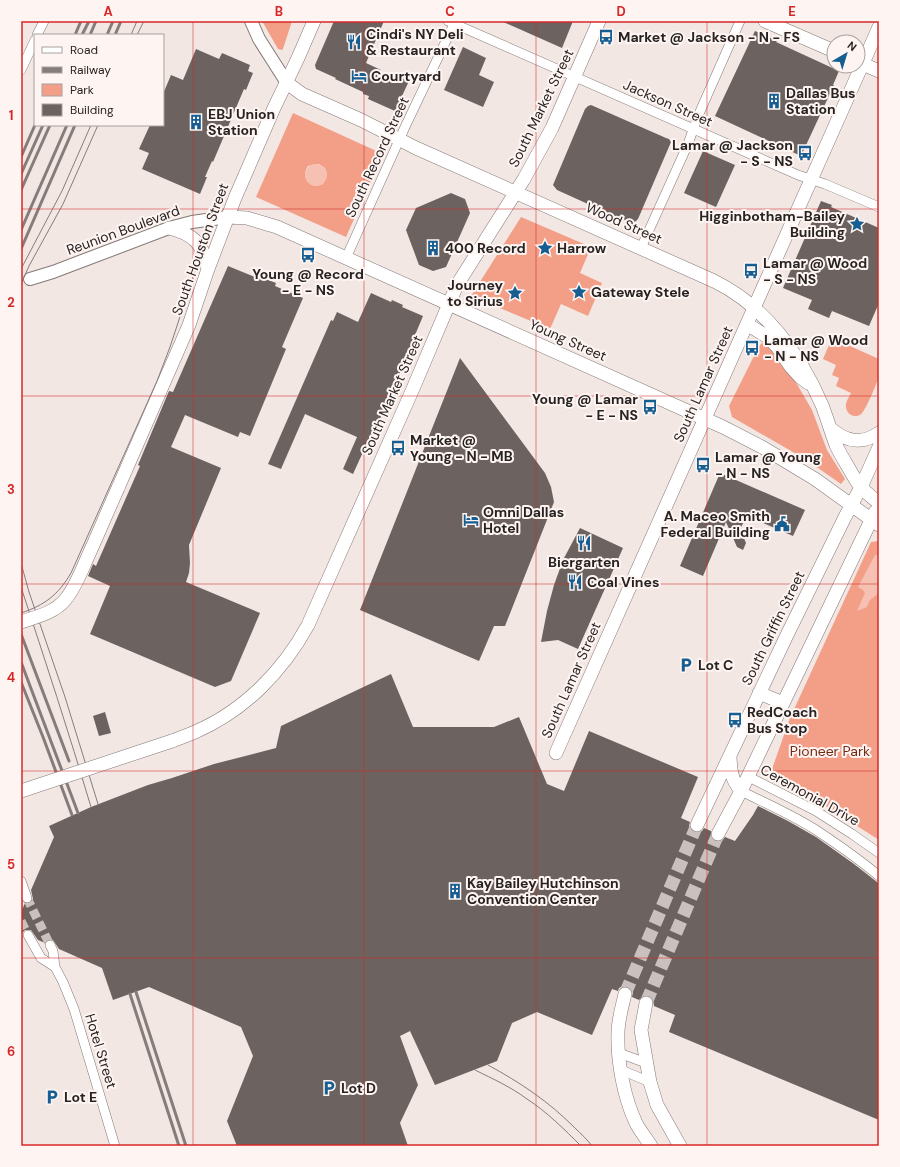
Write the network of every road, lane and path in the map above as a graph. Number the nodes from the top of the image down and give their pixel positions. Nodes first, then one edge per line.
1 (44, 21) edge
2 (251, 21) edge
3 (314, 21) edge
4 (599, 21) edge
5 (740, 21) edge
6 (765, 21) edge
7 (451, 22) edge
8 (879, 27) edge
9 (38, 34) edge
10 (34, 42) edge
11 (826, 48) edge
12 (866, 52) edge
13 (866, 66) edge
14 (21, 70) edge
15 (879, 71) edge
16 (855, 74) edge
17 (574, 77) junction
18 (286, 83) junction
19 (693, 129) junction
20 (400, 140) junction
21 (811, 180) junction
22 (516, 193) junction
23 (879, 207) edge
24 (228, 217) junction
25 (169, 228) junction
26 (641, 248) junction
27 (346, 258) junction
28 (208, 269) junction
29 (30, 279) dead end
30 (449, 304) junction
31 (754, 308) junction
32 (747, 324) junction
33 (814, 388) junction
34 (706, 419) junction
35 (830, 428) junction
36 (879, 433) edge
37 (879, 447) edge
38 (861, 487) junction
39 (879, 503) edge
40 (851, 505) junction
41 (875, 522) edge
42 (21, 622) edge
43 (759, 693) junction
44 (783, 703) junction
45 (556, 753) dead end
46 (730, 756) junction
47 (748, 776) junction
48 (21, 791) edge
49 (741, 791) junction
50 (697, 825) tunnel mouth
51 (718, 834) tunnel mouth
52 (879, 853) edge
53 (879, 876) edge
54 (21, 882) edge
55 (27, 898) tunnel mouth
56 (28, 936) tunnel mouth
57 (50, 945) tunnel mouth
58 (55, 967) junction
59 (625, 994) tunnel mouth
60 (646, 1003) tunnel mouth
61 (620, 1054) junction
62 (646, 1063) junction
63 (621, 1070) junction
64 (650, 1082) junction
65 (115, 1146) edge
66 (651, 1146) edge
67 (680, 1146) edge

1 - 9 street
2 - 18 street
3 - 18 main road, South Houston Street
4 - 17 main road, South Market Street
5 - 19 street
6 - 11 main road
7 - 17 street, Jackson Street
7 - 20 street, South Record Street
8 - 12 main road, South Lamar Street
10 - 14 street
13 - 15 main road
16 - 21 main road, South Lamar Street
17 - 19 street, Jackson Street
17 - 22 main road, South Market Street
18 - 20 main road, Wood Street
18 - 24 main road, South Houston Street
19 - 21 street, Jackson Street
19 - 26 street
20 - 22 main road, Wood Street
20 - 27 street, South Record Street
21 - 23 street, Jackson Street
21 - 31 main road, South Lamar Street
22 - 26 main road, Wood Street
22 - 30 main road, South Market Street
24 - 25 street, Reunion Boulevard
24 - 27 main road, Young Street
24 - 28 main road, South Houston Street
25 - 28 main road
25 - 29 street, Reunion Boulevard
26 - 31 main road, Wood Street
27 - 30 main road, Young Street
28 - 42 main road, South Houston Street, bridge
30 - 34 main road, Young Street
30 - 48 main road, South Market Street, bridge
31 - 32 main road, South Lamar Street
31 - 33 main road, Wood Street
32 - 33 main road
32 - 34 main road, South Lamar Street
33 - 35 main road, Wood Street
34 - 40 main road, Young Street
34 - 45 main road, South Lamar Street
35 - 36 main road
35 - 38 main road, Wood Street
37 - 38 main road, South Griffin Street
38 - 39 main road
38 - 40 main road, South Griffin Street
39 - 41 main road
40 - 41 main road, Young Street
40 - 43 main road, South Griffin Street
41 - 44 main road
43 - 44 main road
43 - 46 main road, South Griffin Street
44 - 47 main road
46 - 49 main road
46 - 50 main road, South Griffin Street
47 - 49 main road
47 - 52 street, Ceremonial Drive
49 - 51 main road
49 - 53 street, Ceremonial Drive
54 - 55 street
56 - 58 street, Hotel Street
57 - 58 street, Hotel Street
58 - 65 street, Hotel Street
59 - 61 main road
60 - 62 main road
61 - 62 street
61 - 63 main road
62 - 64 main road
63 - 64 street
63 - 66 main road
64 - 67 main road

